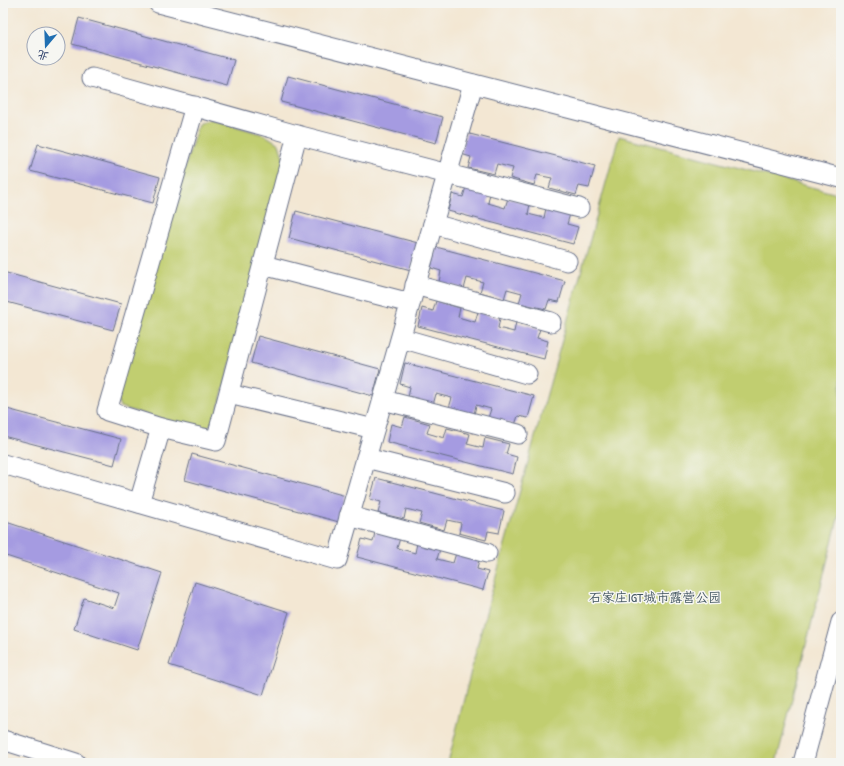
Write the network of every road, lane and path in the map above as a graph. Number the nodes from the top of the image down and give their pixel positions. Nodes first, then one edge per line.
1 (158, 3) edge
2 (92, 78) dead end
3 (473, 84) junction
4 (195, 106) junction
5 (297, 135) junction
6 (448, 175) junction
7 (841, 178) edge
8 (579, 208) dead end
9 (433, 224) junction
10 (567, 261) dead end
11 (263, 264) junction
12 (416, 285) junction
13 (410, 303) junction
14 (550, 322) dead end
15 (401, 338) junction
16 (527, 374) dead end
17 (229, 394) junction
18 (383, 400) junction
19 (161, 428) junction
20 (374, 429) junction
21 (518, 434) dead end
22 (366, 458) junction
23 (3, 464) edge
24 (505, 492) dead end
25 (139, 503) junction
26 (349, 516) junction
27 (487, 553) dead end
28 (841, 622) edge
29 (3, 740) edge
30 (76, 763) edge
31 (803, 763) edge

1 - 3 street
2 - 4 street
3 - 6 street
3 - 7 street
4 - 5 street
4 - 19 street
5 - 6 street
5 - 11 street
6 - 8 street
6 - 9 street
9 - 10 street
9 - 12 street
11 - 13 street
11 - 17 street
12 - 13 street
12 - 14 street
13 - 15 street
15 - 16 street
15 - 18 street
17 - 19 street
17 - 20 street
18 - 20 street
18 - 21 street
19 - 25 street
20 - 22 street
22 - 24 street
22 - 26 street
23 - 25 street
25 - 26 street
26 - 27 street
28 - 31 street
29 - 30 street

